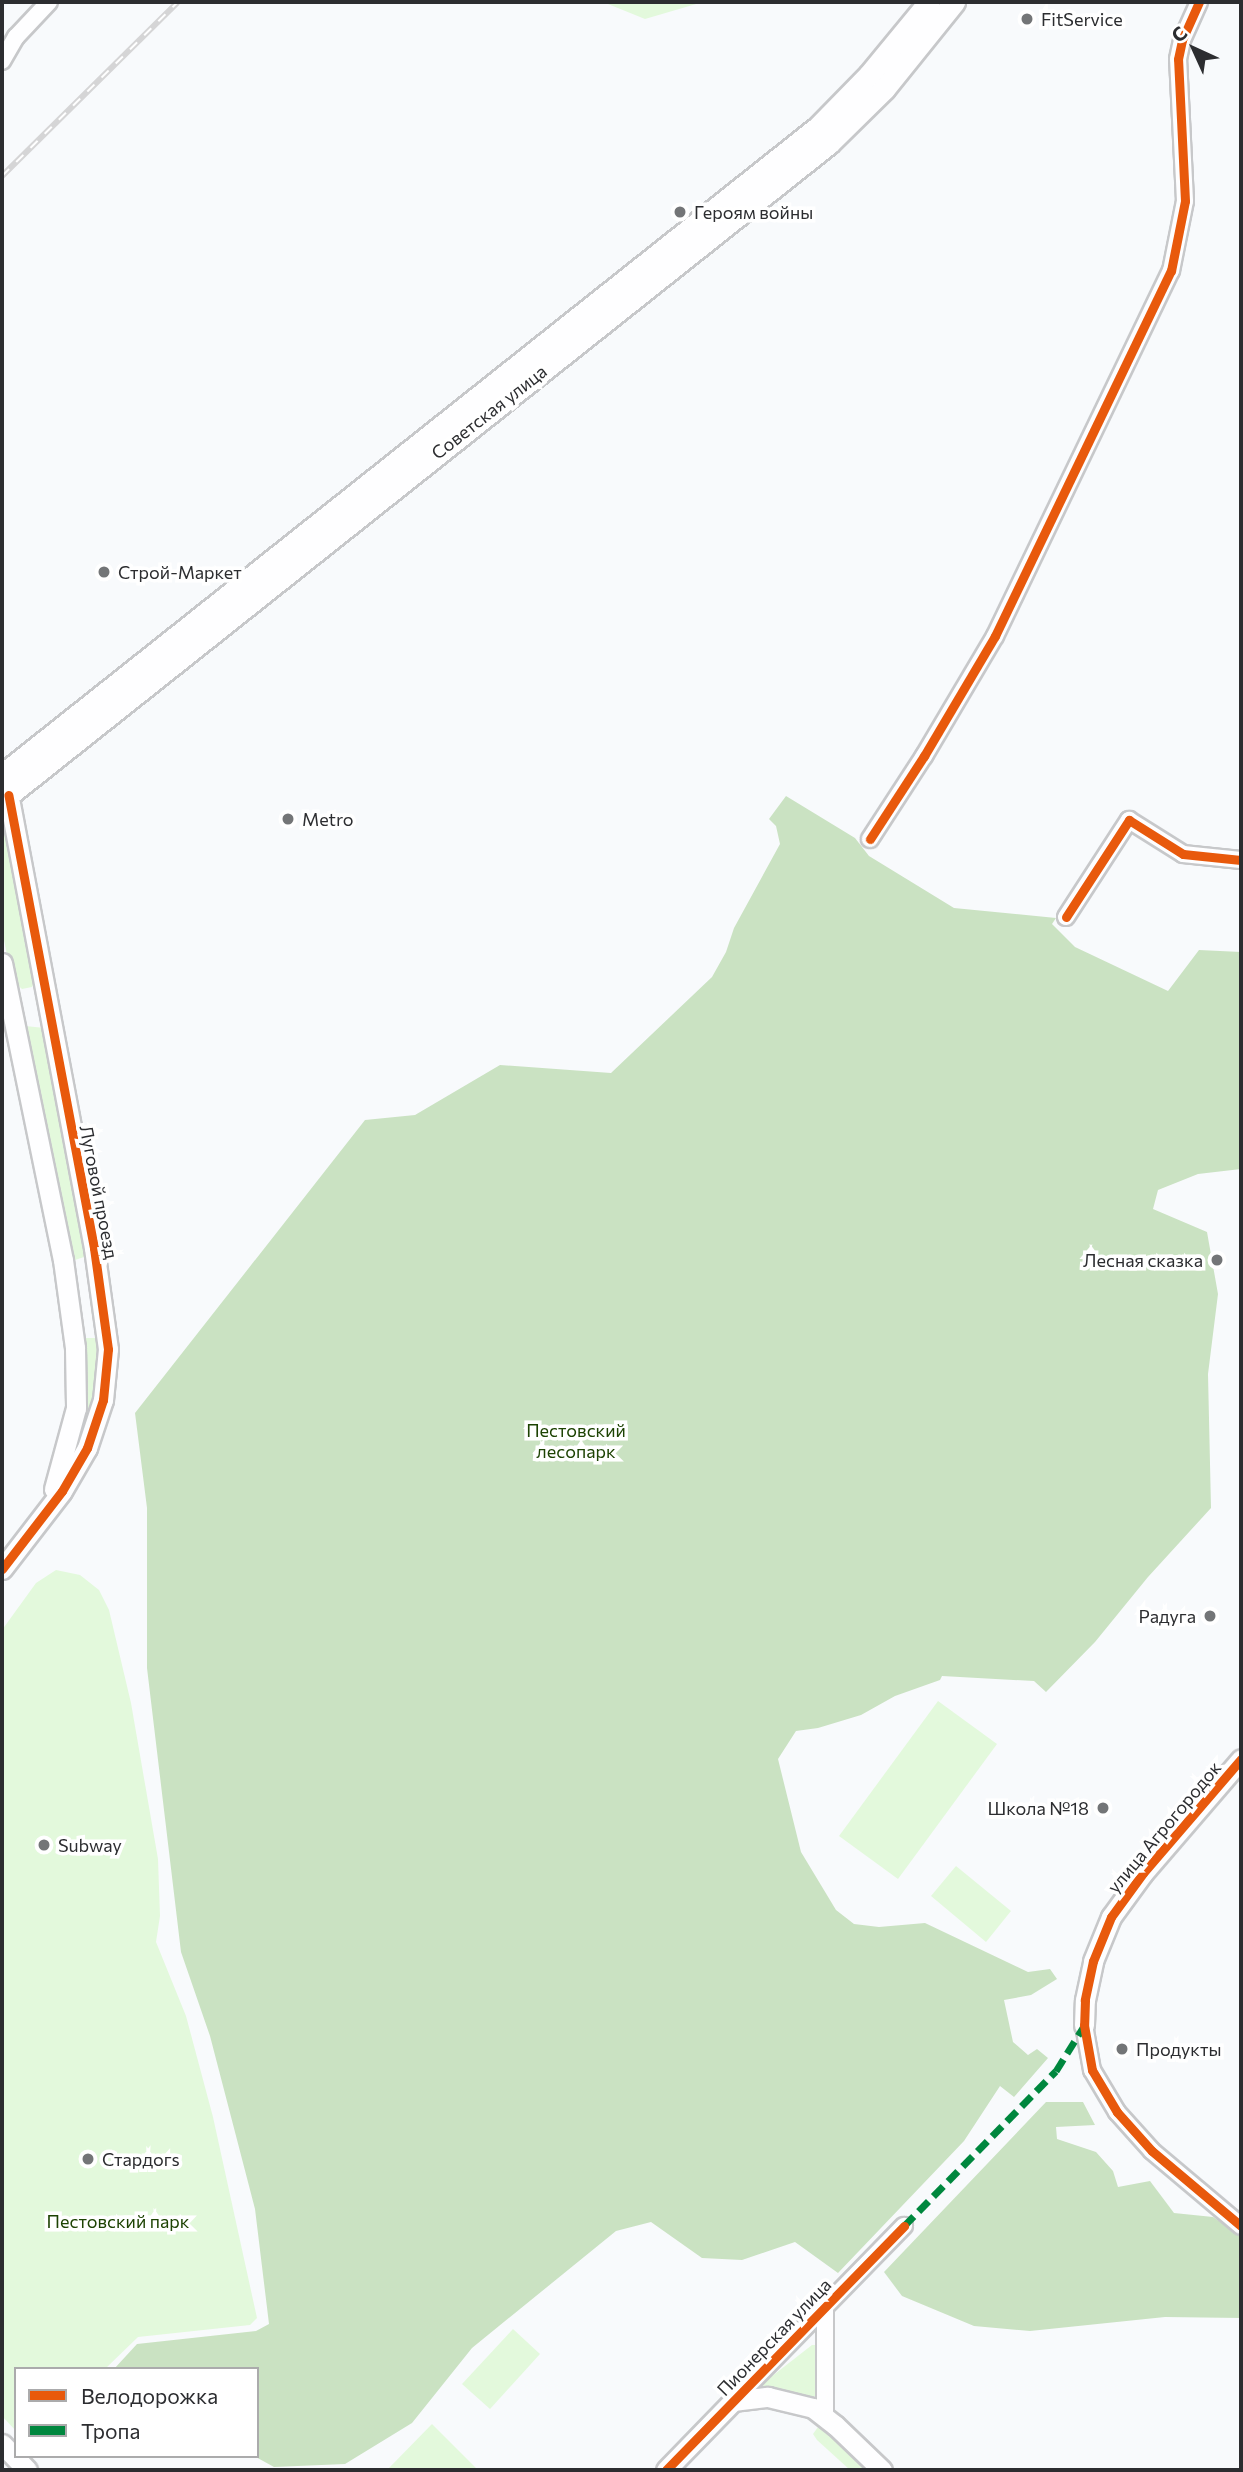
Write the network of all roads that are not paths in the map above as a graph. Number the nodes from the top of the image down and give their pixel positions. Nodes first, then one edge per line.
1 (49, 2) edge
2 (929, 2) edge
3 (954, 2) edge
4 (1199, 2) edge
5 (2, 61) edge
6 (4, 790) edge
7 (870, 839) dead end
8 (1241, 860) edge
9 (1066, 917) dead end
10 (2, 963) edge
11 (34, 1527) junction
12 (2, 1569) edge
13 (1241, 1759) edge
14 (1084, 2025) joint
15 (904, 2226) dead end
16 (1241, 2226) edge
17 (825, 2308) junction
18 (733, 2401) junction
19 (825, 2416) junction
20 (666, 2470) edge
21 (882, 2470) edge

1 - 5 street
2 - 6 main road, Советская улица
3 - 6 main road, Советская улица
4 - 7 street
6 - 11 street, Луговой проезд
8 - 9 street
10 - 11 street, Луговой проезд
11 - 12 street, Луговой проезд
13 - 14 street, улица Агрогородок
14 - 16 street, улица Агрогородок
15 - 17 street, Пионерская улица
17 - 18 street, Пионерская улица
17 - 19 street
18 - 19 street
18 - 20 street, Пионерская улица
19 - 21 street

